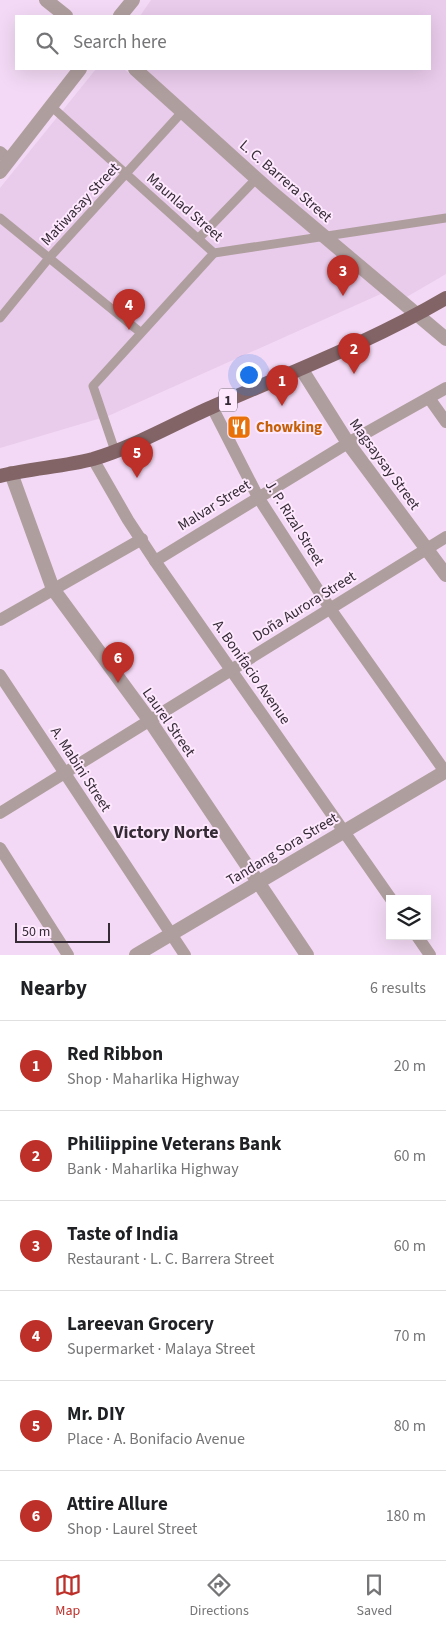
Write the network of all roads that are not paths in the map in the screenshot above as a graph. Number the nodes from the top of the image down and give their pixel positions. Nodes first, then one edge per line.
1 (46, 0) edge
2 (133, 0) edge
3 (65, 15) edge
4 (121, 15) edge
5 (79, 70) edge
6 (136, 70) edge
7 (52, 107) junction
8 (182, 111) junction
9 (4, 156) edge
10 (0, 172) edge
11 (127, 174) junction
12 (257, 178) junction
13 (0, 218) edge
14 (446, 218) edge
15 (200, 238) junction
16 (214, 254) junction
17 (49, 258) junction
18 (446, 298) edge
19 (418, 315) junction
20 (0, 318) edge
21 (140, 332) junction
22 (446, 339) edge
23 (302, 370) junction
24 (446, 388) edge
25 (429, 398) junction
26 (212, 407) junction
27 (446, 422) edge
28 (348, 443) junction
29 (115, 451) junction
30 (92, 459) junction
31 (6, 474) edge
32 (258, 496) junction
33 (446, 537) edge
34 (142, 538) junction
35 (427, 548) junction
36 (155, 560) junction
37 (446, 575) edge
38 (53, 589) junction
39 (331, 610) junction
40 (0, 620) edge
41 (231, 671) junction
42 (0, 675) edge
43 (150, 721) junction
44 (446, 772) edge
45 (64, 774) junction
46 (0, 813) edge
47 (344, 830) junction
48 (0, 848) edge
49 (259, 882) junction
50 (389, 895) edge
51 (171, 935) junction
52 (420, 940) edge
53 (68, 955) edge
54 (136, 955) edge
55 (185, 955) edge
56 (307, 955) edge
57 (430, 955) edge

1 - 3 street
2 - 4 street
5 - 7 street
6 - 8 street, L. C. Barrera Street
7 - 9 street
7 - 11 street, Maunlad Street
8 - 11 street, Matiwasay Street
8 - 12 street, L. C. Barrera Street
9 - 10 street
11 - 15 street, Maunlad Street
11 - 17 street, Matiwasay Street
12 - 15 street
12 - 19 street, L. C. Barrera Street
13 - 17 street
14 - 16 street, Maunlad Street
15 - 16 street, Maunlad Street
16 - 21 street
17 - 20 street, Matiwasay Street
17 - 21 street
18 - 19 main road, 1
19 - 22 street, L. C. Barrera Street
19 - 23 main road, 1
21 - 29 street
23 - 26 main road, 1
23 - 28 street, Magsaysay Street
24 - 25 street, Malvar Street
25 - 27 street
25 - 28 street, Malvar Street
26 - 29 main road, 1
26 - 32 street, J. P. Rizal Street
28 - 32 street, Malvar Street
28 - 35 street, Magsaysay Street
29 - 30 main road, 1
30 - 31 main road, 1
30 - 34 street, A. Bonifacio Avenue
31 - 38 street, Laurel Street
32 - 36 street, Malvar Street
32 - 39 street, J. P. Rizal Street
33 - 35 street, Doña Aurora Street
34 - 36 street, A. Bonifacio Avenue
34 - 38 street
35 - 37 street, Magsaysay Street
35 - 39 street, Doña Aurora Street
36 - 41 street, A. Bonifacio Avenue
38 - 40 street
38 - 43 street, Laurel Street
39 - 41 street, Doña Aurora Street
39 - 44 street, J. P. Rizal Street
41 - 43 street, Doña Aurora Street
41 - 47 street, A. Bonifacio Avenue
42 - 45 street, A. Mabini Street
43 - 45 street, Doña Aurora Street
43 - 49 street, Laurel Street
44 - 47 street, Tandang Sora Street
45 - 46 street, Doña Aurora Street
45 - 51 street, A. Mabini Street
47 - 49 street, Tandang Sora Street
47 - 50 street, A. Bonifacio Avenue
48 - 53 street
49 - 51 street, Tandang Sora Street
49 - 56 street, Laurel Street
51 - 54 street, Tandang Sora Street
51 - 55 street, A. Mabini Street
52 - 57 street

